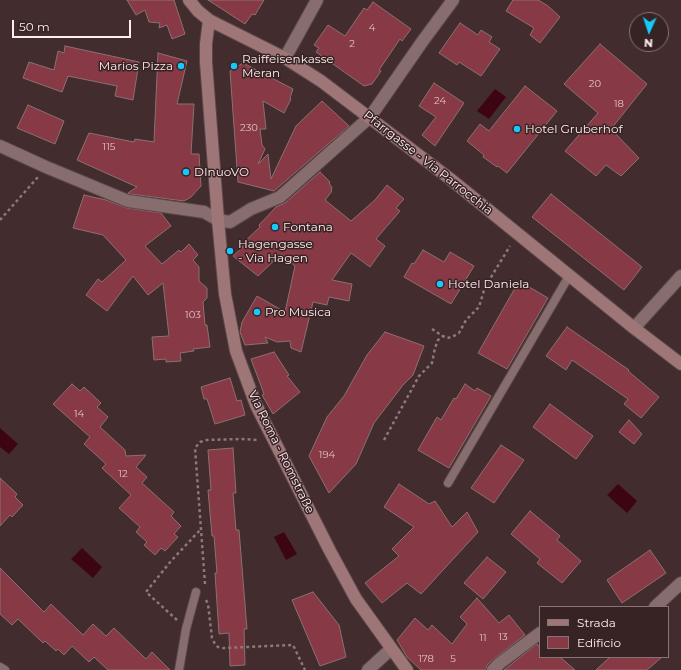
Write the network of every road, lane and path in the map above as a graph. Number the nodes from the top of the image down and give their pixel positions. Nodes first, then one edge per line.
1 (190, 0) edge
2 (317, 0) edge
3 (453, 0) edge
4 (209, 20) junction
5 (285, 58) junction
6 (370, 118) junction
7 (0, 146) edge
8 (46, 167) junction
9 (0, 220) edge
10 (218, 220) junction
11 (509, 248) dead end
12 (569, 276) junction
13 (681, 276) edge
14 (634, 328) junction
15 (432, 329) dead end
16 (443, 336) junction
17 (681, 364) edge
18 (254, 440) dead end
19 (384, 440) dead end
20 (448, 482) dead end
21 (201, 529) junction
22 (681, 584) edge
23 (196, 592) joint
24 (204, 595) junction
25 (655, 606) edge
26 (186, 629) junction
27 (539, 634) edge
28 (391, 649) junction
29 (0, 667) edge
30 (5, 670) edge
31 (179, 670) edge
32 (305, 670) edge
33 (368, 670) edge
34 (407, 670) edge
35 (493, 670) edge

1 - 4 street, Pfarrgasse - Via Parrocchia
2 - 5 street
3 - 6 street
4 - 5 street, Pfarrgasse - Via Parrocchia
4 - 10 street, Via Roma - Romstraße
5 - 6 street, Pfarrgasse - Via Parrocchia
6 - 10 street
6 - 12 street, Pfarrgasse - Via Parrocchia
7 - 8 street
8 - 9 path
8 - 10 street
10 - 28 street, Via Roma - Romstraße
11 - 16 path
12 - 14 street, Pfarrgasse - Via Parrocchia
12 - 20 lane
13 - 14 street
14 - 17 street, Pfarrgasse - Via Parrocchia
15 - 16 path
16 - 19 path
18 - 21 path
21 - 24 path
21 - 26 path
22 - 25 street
23 - 24 path
23 - 26 lane
24 - 32 path
26 - 31 lane
27 - 35 street
28 - 33 street
28 - 34 street, Via Roma - Romstraße
29 - 30 lane

